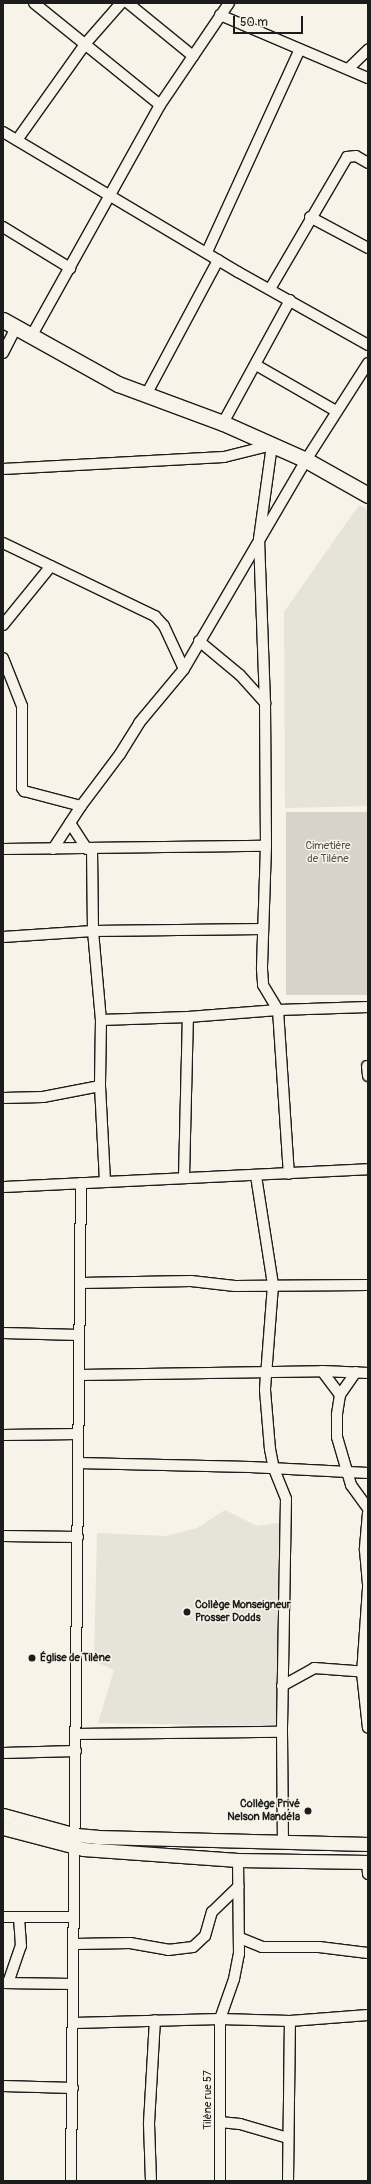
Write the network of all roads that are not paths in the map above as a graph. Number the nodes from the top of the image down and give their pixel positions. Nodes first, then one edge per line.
1 (34, 3) edge
2 (121, 3) edge
3 (128, 3) edge
4 (229, 3) edge
5 (220, 15) junction
6 (86, 43) junction
7 (300, 49) junction
8 (368, 50) edge
9 (193, 56) junction
10 (348, 69) junction
11 (368, 78) edge
12 (160, 105) junction
13 (3, 132) edge
14 (17, 140) junction
15 (368, 164) edge
16 (112, 195) junction
17 (310, 217) junction
18 (3, 227) edge
19 (368, 248) edge
20 (206, 252) junction
21 (218, 260) junction
22 (70, 268) junction
23 (270, 289) junction
24 (290, 300) junction
25 (3, 320) edge
26 (16, 327) junction
27 (32, 335) junction
28 (368, 345) edge
29 (3, 353) edge
30 (368, 363) edge
31 (256, 366) junction
32 (146, 395) junction
33 (336, 411) junction
34 (223, 423) junction
35 (272, 445) junction
36 (306, 460) junction
37 (3, 469) edge
38 (368, 494) edge
39 (260, 539) junction
40 (3, 543) edge
41 (51, 566) junction
42 (3, 625) edge
43 (199, 641) junction
44 (3, 658) edge
45 (184, 669) junction
46 (265, 703) junction
47 (81, 806) junction
48 (70, 823) junction
49 (266, 846) junction
50 (3, 849) edge
51 (52, 849) junction
52 (90, 849) junction
53 (263, 929) junction
54 (93, 931) junction
55 (3, 937) edge
56 (368, 1007) edge
57 (278, 1010) junction
58 (188, 1017) junction
59 (101, 1020) junction
60 (100, 1086) junction
61 (3, 1098) edge
62 (368, 1169) edge
63 (289, 1174) junction
64 (256, 1176) junction
65 (184, 1177) junction
66 (105, 1182) junction
67 (81, 1183) junction
68 (3, 1187) edge
69 (80, 1283) junction
70 (272, 1285) junction
71 (368, 1286) edge
72 (3, 1333) edge
73 (79, 1335) junction
74 (322, 1371) junction
75 (356, 1372) junction
76 (267, 1373) junction
77 (368, 1373) edge
78 (80, 1375) junction
79 (340, 1395) junction
80 (78, 1434) junction
81 (3, 1435) edge
82 (78, 1463) junction
83 (274, 1468) junction
84 (368, 1473) edge
85 (347, 1474) junction
86 (368, 1508) edge
87 (368, 1513) edge
88 (3, 1536) edge
89 (78, 1537) junction
90 (365, 1672) edge
91 (282, 1686) junction
92 (368, 1728) edge
93 (282, 1732) junction
94 (76, 1734) junction
95 (76, 1751) junction
96 (3, 1753) edge
97 (3, 1815) edge
98 (3, 1828) edge
99 (76, 1841) junction
100 (283, 1842) junction
101 (368, 1844) edge
102 (238, 1860) junction
103 (368, 1866) edge
104 (239, 1886) junction
105 (3, 1917) edge
106 (74, 1917) junction
107 (19, 1918) junction
108 (240, 1938) junction
109 (75, 1944) junction
110 (368, 1953) edge
111 (5, 1983) edge
112 (73, 1984) junction
113 (368, 2016) edge
114 (220, 2019) junction
115 (155, 2020) junction
116 (290, 2021) junction
117 (74, 2023) junction
118 (3, 2086) edge
119 (73, 2088) junction
120 (220, 2122) junction
121 (288, 2138) junction
122 (71, 2181) edge
123 (151, 2181) edge
124 (220, 2181) edge
125 (288, 2181) edge

1 - 6 street
2 - 6 street
3 - 9 street
4 - 5 street
5 - 7 street
5 - 9 street
6 - 12 street
6 - 14 street
7 - 10 street
7 - 20 street
8 - 10 street
9 - 12 street
10 - 11 street
12 - 16 street
13 - 14 street
14 - 16 street
15 - 17 street
16 - 20 street
16 - 22 street
17 - 19 street
17 - 23 street
18 - 22 street
20 - 21 street
21 - 23 street
21 - 32 street
22 - 27 street
23 - 24 street
24 - 28 street
24 - 31 street
25 - 26 main road
26 - 27 main road
26 - 29 street
27 - 32 main road
30 - 33 street
31 - 33 street
31 - 34 street
32 - 34 main road
33 - 36 street
34 - 35 main road
35 - 36 main road
35 - 37 street
35 - 39 street
36 - 38 main road
36 - 39 street
39 - 43 street
39 - 46 street
40 - 41 street
41 - 42 street
41 - 45 street
43 - 45 street
43 - 46 street
44 - 47 street
45 - 47 street
46 - 49 street
47 - 48 street
48 - 51 street
48 - 52 street
49 - 52 street
49 - 53 street
50 - 51 street
51 - 52 street
52 - 54 street
53 - 54 street
53 - 57 street
54 - 55 street
54 - 59 street
56 - 57 street
57 - 58 street
57 - 63 street
58 - 59 street
58 - 65 street
59 - 60 street
60 - 61 street
60 - 66 street
62 - 63 street
63 - 64 street
64 - 65 street
64 - 70 street
65 - 66 street
66 - 67 street
67 - 68 street
67 - 69 street
69 - 70 street
69 - 73 street
70 - 71 street
70 - 76 street
72 - 73 street
73 - 78 street
74 - 75 street
74 - 76 street
74 - 79 street
75 - 77 street
75 - 79 street
76 - 78 street
76 - 83 street
78 - 80 street
79 - 85 street
80 - 81 street
80 - 82 street
82 - 83 street
82 - 89 street
83 - 85 street
83 - 91 street
84 - 85 street
85 - 86 street
87 - 90 street
88 - 89 street
89 - 94 street
90 - 91 street
90 - 92 street
91 - 93 street
93 - 94 street
93 - 100 street
94 - 95 street
95 - 96 street
95 - 99 street
97 - 99 street
98 - 99 street
99 - 100 street
99 - 102 street
99 - 106 street
100 - 101 street
102 - 103 street
102 - 104 street, Tilène rue 57
104 - 108 street, Tilène rue 57
104 - 109 street
105 - 107 street
106 - 107 street
106 - 109 street
107 - 111 street
108 - 110 street
108 - 114 street, Tilène rue 57
109 - 112 street
111 - 112 street
112 - 117 street
113 - 116 street
114 - 115 street
114 - 116 street
114 - 120 street, Tilène rue 57
115 - 117 street
115 - 123 street
116 - 121 street
117 - 119 street
118 - 119 street
119 - 122 street
120 - 121 street
120 - 124 street, Tilène rue 57
121 - 125 street

